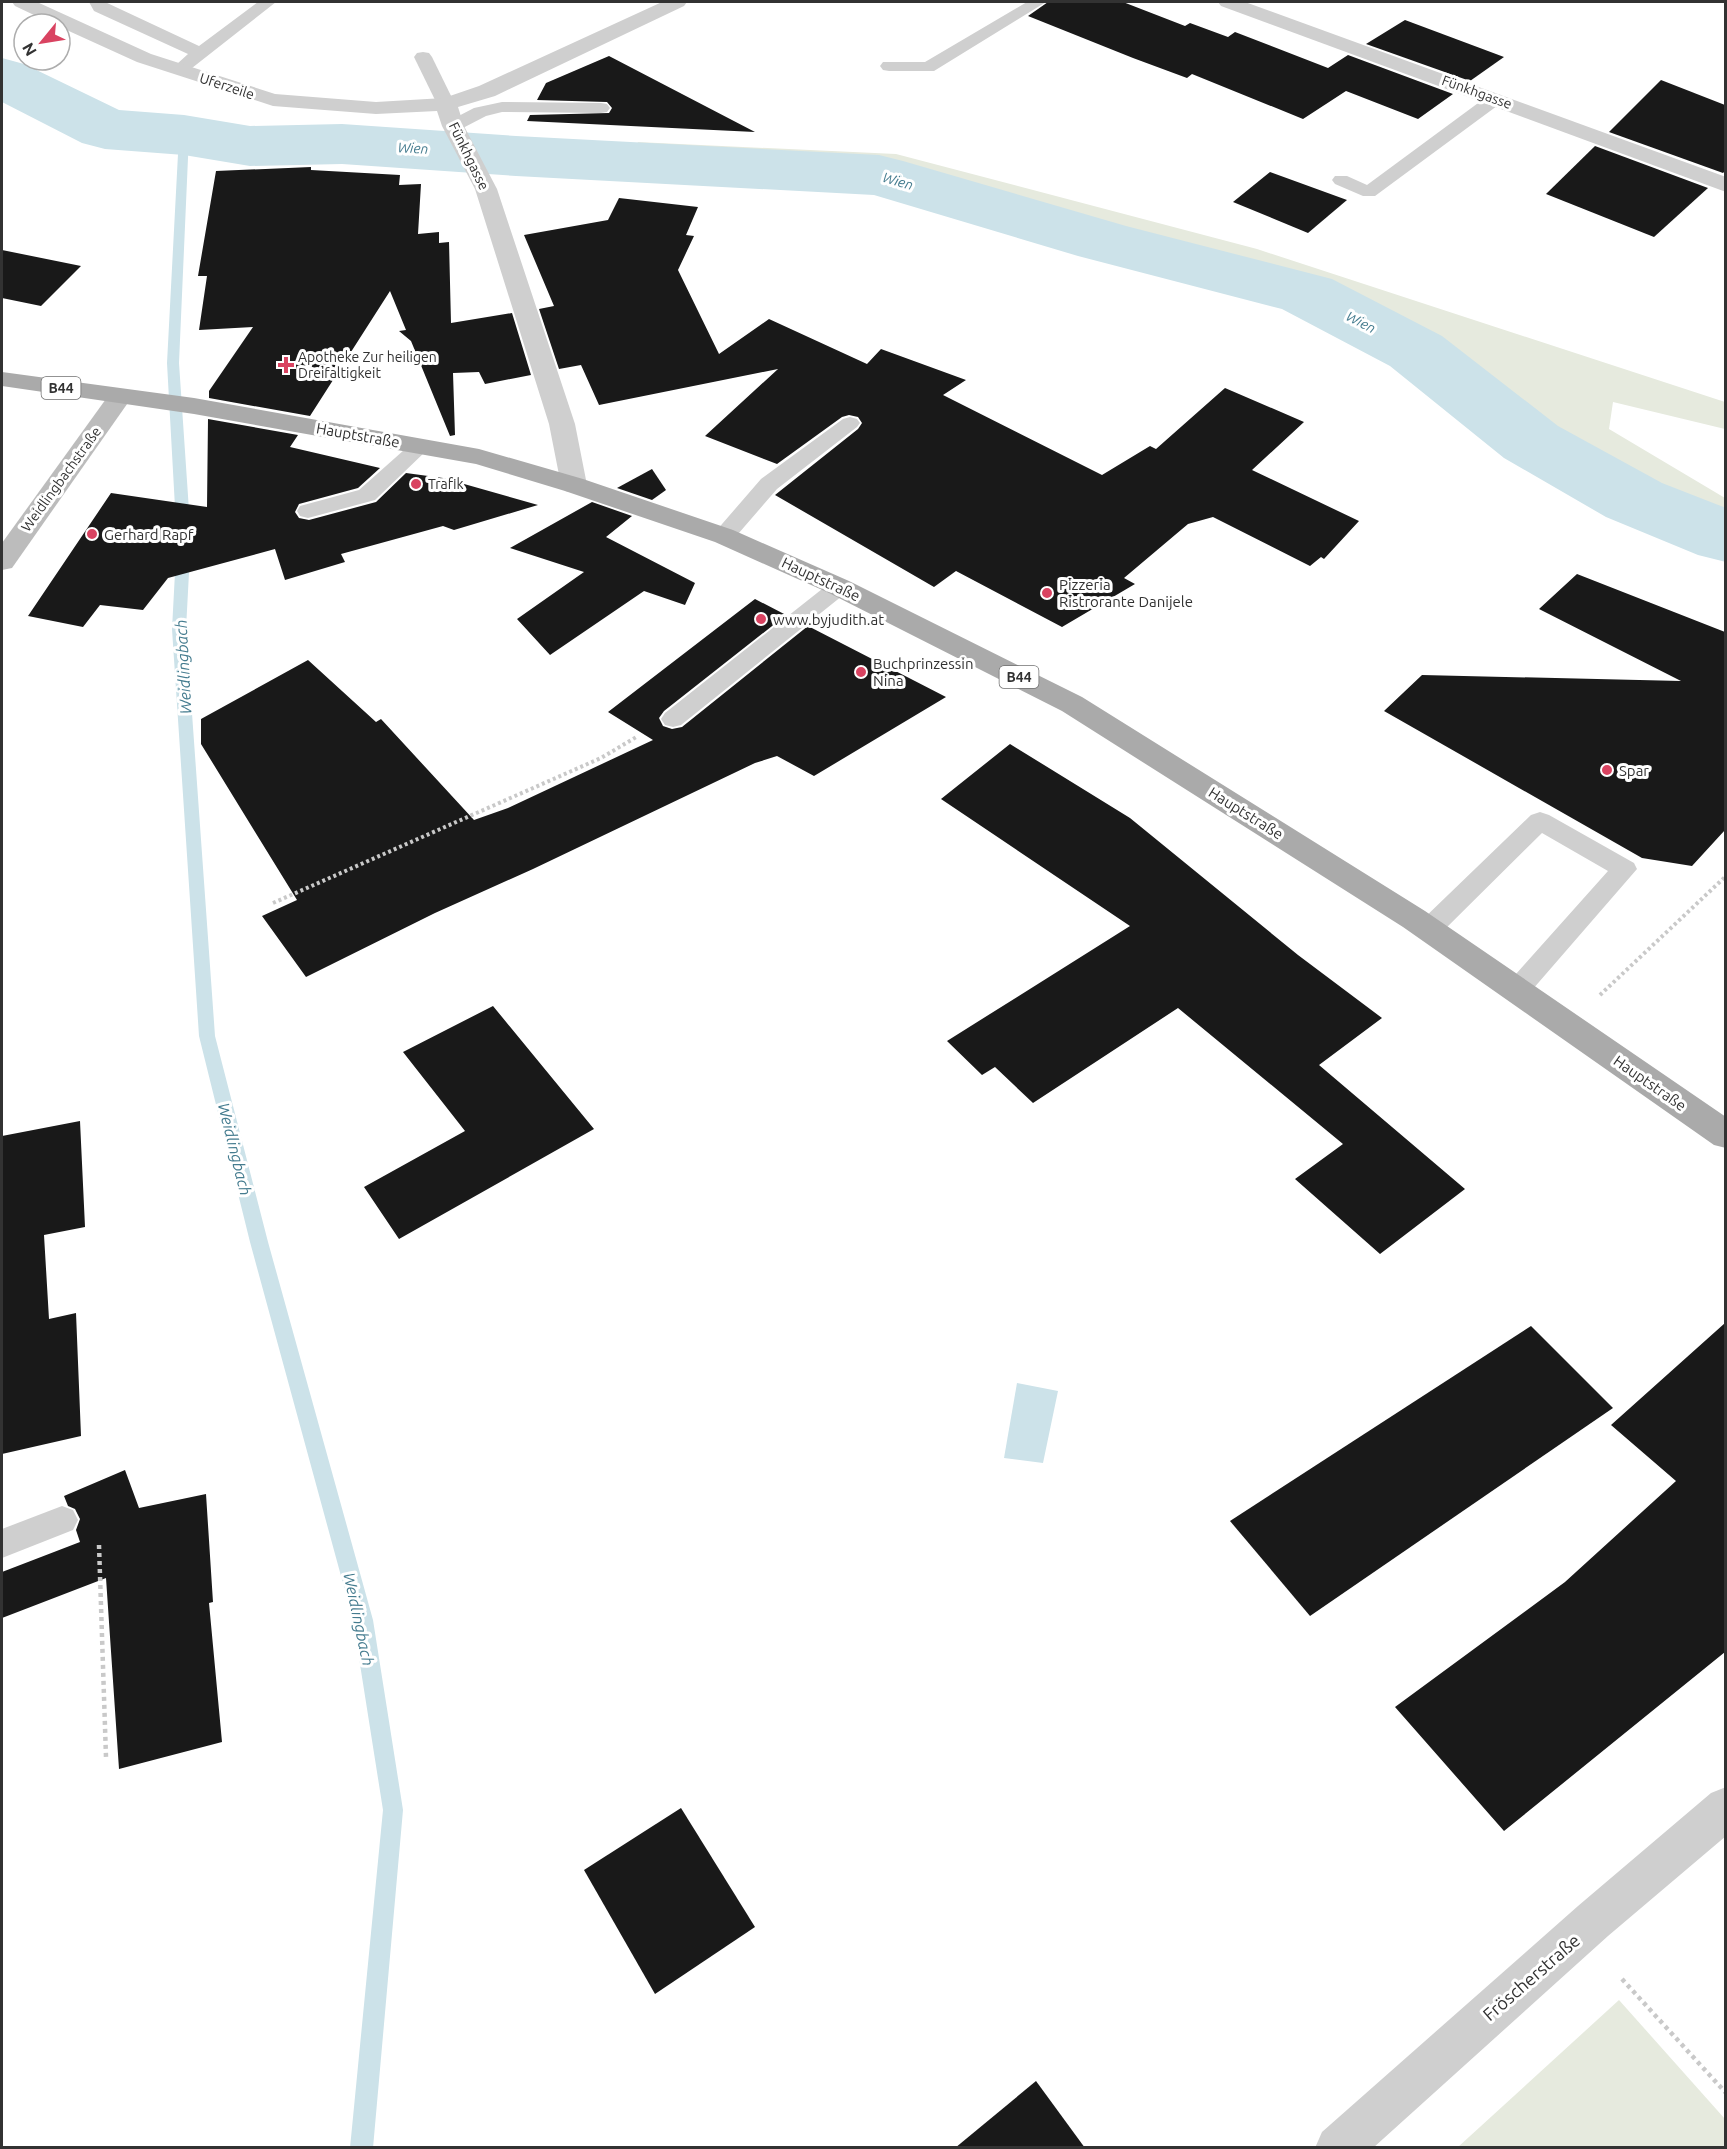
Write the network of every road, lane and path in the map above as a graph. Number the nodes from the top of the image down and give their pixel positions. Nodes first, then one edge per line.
1 (22, 2) edge
2 (97, 2) edge
3 (268, 2) edge
4 (677, 2) edge
5 (1038, 2) edge
6 (1228, 2) edge
7 (199, 53) junction
8 (423, 57) dead end
9 (889, 66) dead end
10 (178, 70) junction
11 (1495, 99) junction
12 (446, 104) junction
13 (601, 108) dead end
14 (453, 126) junction
15 (1341, 180) dead end
16 (1725, 185) edge
17 (2, 379) edge
18 (120, 397) junction
19 (850, 423) dead end
20 (420, 446) junction
21 (574, 485) junction
22 (308, 511) dead end
23 (724, 536) junction
24 (2, 562) edge
25 (839, 587) junction
26 (673, 719) joint
27 (1725, 876) edge
28 (273, 903) dead end
29 (1429, 929) junction
30 (1517, 990) junction
31 (1568, 1025) junction
32 (1725, 1135) edge
33 (62, 1520) joint
34 (2, 1544) edge
35 (106, 1757) dead end
36 (1725, 1808) edge
37 (1622, 1979) dead end
38 (1725, 2093) edge
39 (1338, 2148) edge

1 - 10 street, Uferzeile
2 - 7 lane
3 - 7 lane
4 - 12 street, Fünkhgasse
5 - 9 lane
6 - 11 street, Fünkhgasse
7 - 10 lane
8 - 12 lane
10 - 12 street, Uferzeile
11 - 15 lane
11 - 16 street, Fünkhgasse
12 - 14 street, Fünkhgasse
13 - 14 lane
14 - 21 street, Fünkhgasse
17 - 18 main road, Hauptstraße / B44
18 - 20 main road, Hauptstraße / B44
18 - 24 main road, Weidlingbachstraße
19 - 23 lane
20 - 21 main road, Hauptstraße / B44
20 - 22 lane
21 - 23 main road, Hauptstraße / B44
23 - 25 main road, Hauptstraße / B44
25 - 26 lane
25 - 29 main road, Hauptstraße / B44
26 - 28 path
27 - 31 path
29 - 30 main road, Hauptstraße / B44
29 - 30 lane
30 - 31 main road, Hauptstraße / B44
31 - 32 main road, Hauptstraße / B44
33 - 34 lane
33 - 35 path
36 - 39 street, Fröscherstraße
37 - 38 path

